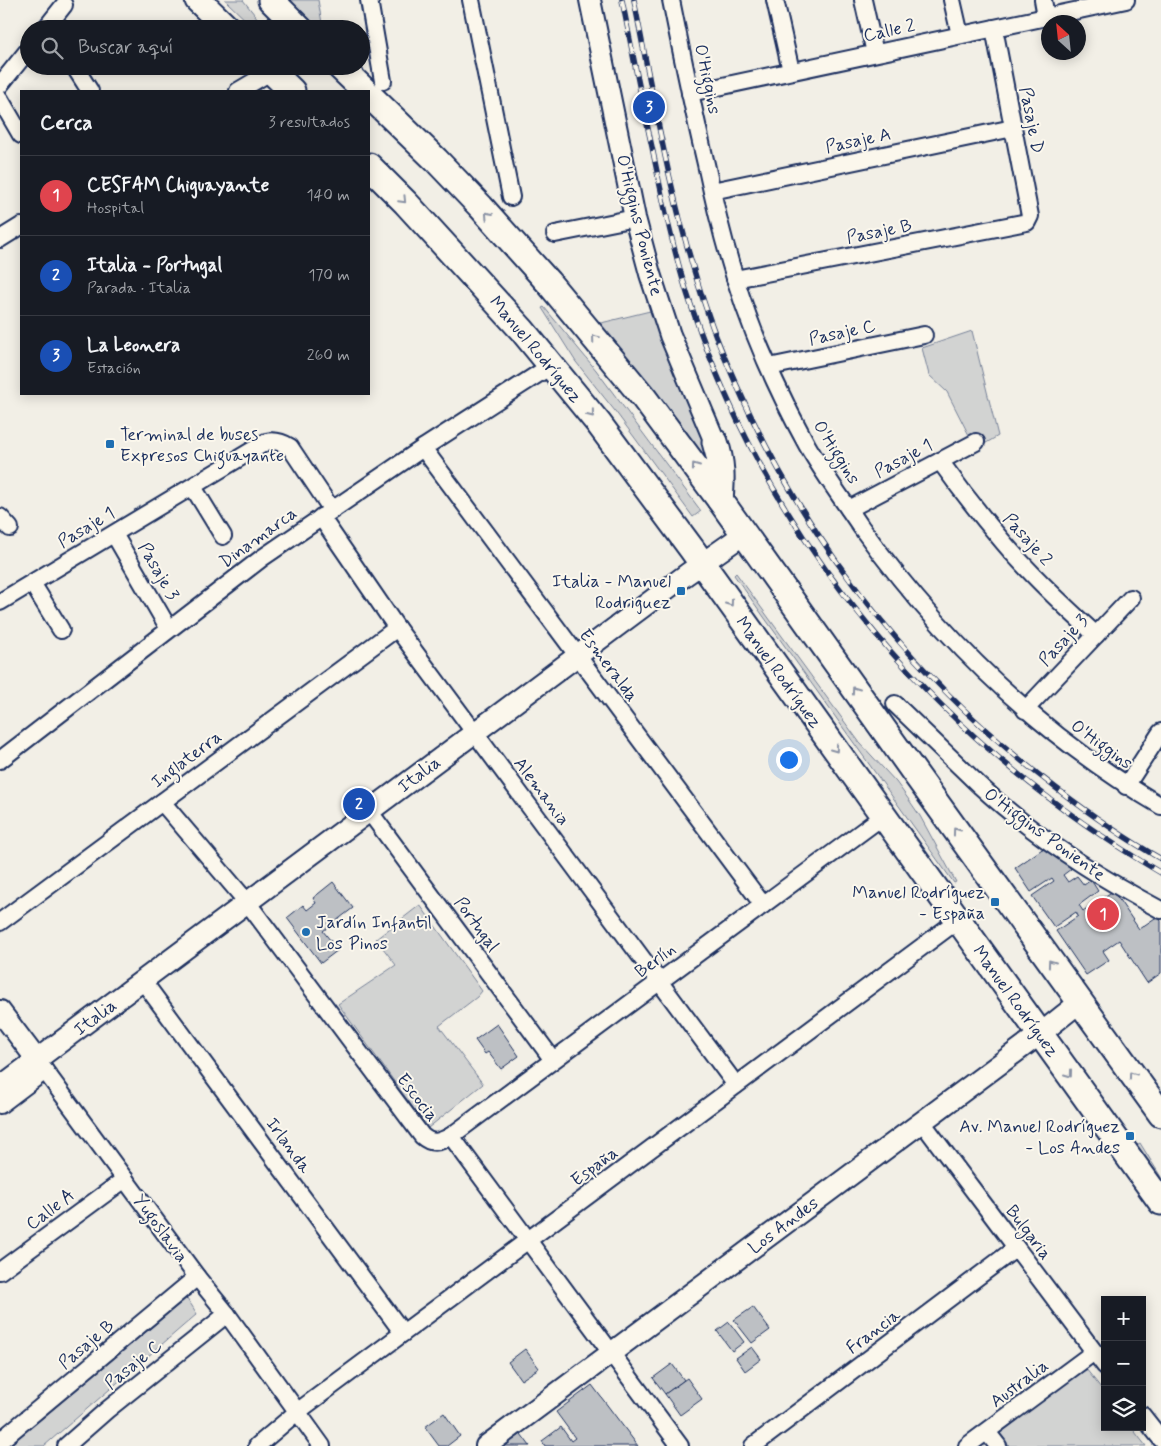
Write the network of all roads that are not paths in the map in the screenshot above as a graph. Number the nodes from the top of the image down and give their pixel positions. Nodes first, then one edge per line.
1 (198, 0) edge
2 (271, 0) edge
3 (369, 0) edge
4 (471, 0) edge
5 (590, 0) edge
6 (671, 0) edge
7 (775, 0) edge
8 (863, 0) edge
9 (952, 0) edge
10 (1043, 0) edge
11 (1126, 0) edge
12 (64, 5) dead end
13 (1046, 15) edge
14 (1055, 15) edge
15 (1041, 18) edge
16 (54, 20) edge
17 (219, 20) edge
18 (291, 20) edge
19 (368, 20) edge
20 (994, 28) junction
21 (960, 35) junction
22 (875, 54) junction
23 (20, 60) edge
24 (370, 61) edge
25 (791, 71) junction
26 (80, 75) edge
27 (261, 75) edge
28 (275, 75) edge
29 (352, 75) edge
30 (0, 85) edge
31 (372, 89) edge
32 (89, 90) edge
33 (239, 90) edge
34 (291, 90) edge
35 (690, 93) junction
36 (0, 100) edge
37 (1013, 128) junction
38 (20, 133) edge
39 (370, 167) edge
40 (712, 191) junction
41 (511, 197) dead end
42 (635, 218) junction
43 (1029, 220) joint
44 (20, 227) edge
45 (555, 234) dead end
46 (0, 239) edge
47 (735, 279) junction
48 (924, 335) dead end
49 (552, 366) junction
50 (769, 367) junction
51 (715, 442) joint
52 (976, 442) dead end
53 (423, 448) junction
54 (940, 461) junction
55 (192, 487) junction
56 (720, 500) junction
57 (849, 509) junction
58 (326, 514) junction
59 (114, 534) junction
60 (744, 534) junction
61 (222, 536) dead end
62 (701, 563) junction
63 (32, 583) junction
64 (1131, 598) dead end
65 (0, 602) edge
66 (397, 628) junction
67 (169, 629) junction
68 (61, 630) dead end
69 (1096, 635) junction
70 (577, 656) junction
71 (895, 704) dead end
72 (1026, 710) junction
73 (474, 732) junction
74 (1161, 732) edge
75 (0, 760) edge
76 (1126, 786) junction
77 (162, 802) junction
78 (1161, 806) edge
79 (369, 811) junction
80 (883, 816) junction
81 (247, 902) junction
82 (764, 905) junction
83 (1161, 910) edge
84 (958, 920) junction
85 (0, 922) edge
86 (143, 981) junction
87 (660, 982) junction
88 (1080, 1002) junction
89 (0, 1011) edge
90 (1048, 1028) junction
91 (553, 1060) junction
92 (41, 1065) junction
93 (736, 1085) junction
94 (0, 1087) edge
95 (0, 1105) edge
96 (1161, 1114) edge
97 (922, 1122) junction
98 (451, 1136) junction
99 (125, 1179) junction
100 (1161, 1202) edge
101 (528, 1240) junction
102 (1016, 1248) junction
103 (0, 1271) edge
104 (197, 1277) junction
105 (227, 1314) junction
106 (403, 1333) junction
107 (1094, 1352) junction
108 (611, 1353) junction
109 (1101, 1361) edge
110 (297, 1412) junction
111 (1146, 1420) edge
112 (986, 1432) junction
113 (1161, 1439) edge
114 (0, 1441) edge
115 (66, 1446) edge
116 (257, 1446) edge
117 (322, 1446) edge
118 (486, 1446) edge
119 (680, 1446) edge
120 (753, 1446) edge
121 (967, 1446) edge
122 (998, 1446) edge

1 - 17 main road
2 - 18 main road
3 - 19 street
4 - 41 street
5 - 42 street, O'Higgins Poniente
6 - 35 street, O'Higgins
7 - 25 street
8 - 22 street
9 - 21 street
10 - 13 street
11 - 14 street, Calle 2
12 - 16 street
15 - 20 street, Calle 2
20 - 21 street, Calle 2
20 - 37 street, Pasaje D
21 - 22 street, Calle 2
22 - 25 street, Calle 2
23 - 30 street
24 - 31 street
25 - 35 street, Calle 2
26 - 32 street
27 - 33 street
28 - 34 main road
29 - 31 main road
56 -> 31 main road
35 - 40 street, O'Higgins
36 - 38 street
37 - 40 street, Pasaje A
37 - 43 street, Pasaje D
39 -> 49 main road, Manuel Rodríguez
40 - 47 street, O'Higgins
42 - 45 street
42 - 51 street, O'Higgins Poniente
43 - 47 street, Pasaje B
44 - 46 street
47 - 50 street, O'Higgins
48 - 50 street, Pasaje C
49 - 53 street, Dinamarca
49 -> 62 main road, Manuel Rodríguez
50 - 57 street, O'Higgins
51 - 56 main road
52 - 54 street, Pasaje 1
53 - 58 street, Dinamarca
53 - 70 street, Esmeralda
54 - 57 street, Pasaje 1
54 - 69 street, Pasaje 2
55 - 58 street, Pasaje 1
55 - 59 street, Pasaje 1
55 - 61 street
56 - 60 main road
57 - 72 street, O'Higgins
58 - 66 street, Alemania
58 - 67 street, Dinamarca
59 - 63 street, Pasaje 1
59 - 67 street, Pasaje 3
60 - 62 street, Italia
88 -> 60 main road
62 - 70 street, Italia
62 -> 80 main road, Manuel Rodríguez
63 - 65 street, Pasaje 1
63 - 68 street
64 - 69 street, Pasaje 3
66 - 73 street, Alemania
66 - 77 street, Inglaterra
67 - 75 street, Dinamarca
69 - 72 street, Pasaje 3
70 - 73 street, Italia
70 - 82 street, Esmeralda
71 - 83 street, O'Higgins Poniente
72 - 76 street, O'Higgins
73 - 79 street, Italia
73 - 87 street, Alemania
74 - 76 street
76 - 78 street, O'Higgins
77 - 81 street, Escocia
77 - 85 street, Inglaterra
79 - 81 street, Italia
79 - 91 street, Portugal
80 - 82 street, Berlín
80 - 84 main road, Manuel Rodríguez
81 - 86 street, Italia
81 - 98 street, Escocia
82 - 87 street, Berlín
84 - 90 main road, Manuel Rodríguez
84 - 93 street, España
86 - 92 street, Italia
86 - 106 street, Irlanda
87 - 91 street, Berlín
87 - 93 street, Alemania
88 - 90 street, Los Andes
96 -> 88 main road
89 - 92 street, Yugoslavia
90 - 97 street, Los Andes
90 -> 100 main road, Manuel Rodríguez
91 - 98 street, Berlín
92 - 94 street, Italia
92 - 95 street, Italia
92 - 99 street, Yugoslavia
93 - 101 street, España
97 - 102 street, Bulgaria
97 - 108 street, Los Andes
98 - 101 street, Escocia
99 - 103 street, Calle A
99 - 104 street, Yugoslavia
101 - 106 street, España
101 - 108 street, Escocia
102 - 107 street, Bulgaria
102 - 120 street, Francia
104 - 105 street, Yugoslavia
104 - 114 street, Pasaje B
105 - 110 street, Yugoslavia
105 - 115 street, Pasaje C
106 - 110 street, España
107 - 109 street, Bulgaria
107 - 112 street, Australia
108 - 118 street, Los Andes
108 - 119 street, Escocia
110 - 116 street, España
110 - 117 street, Yugoslavia
111 - 113 street
112 - 121 street, Australia
112 - 122 street

